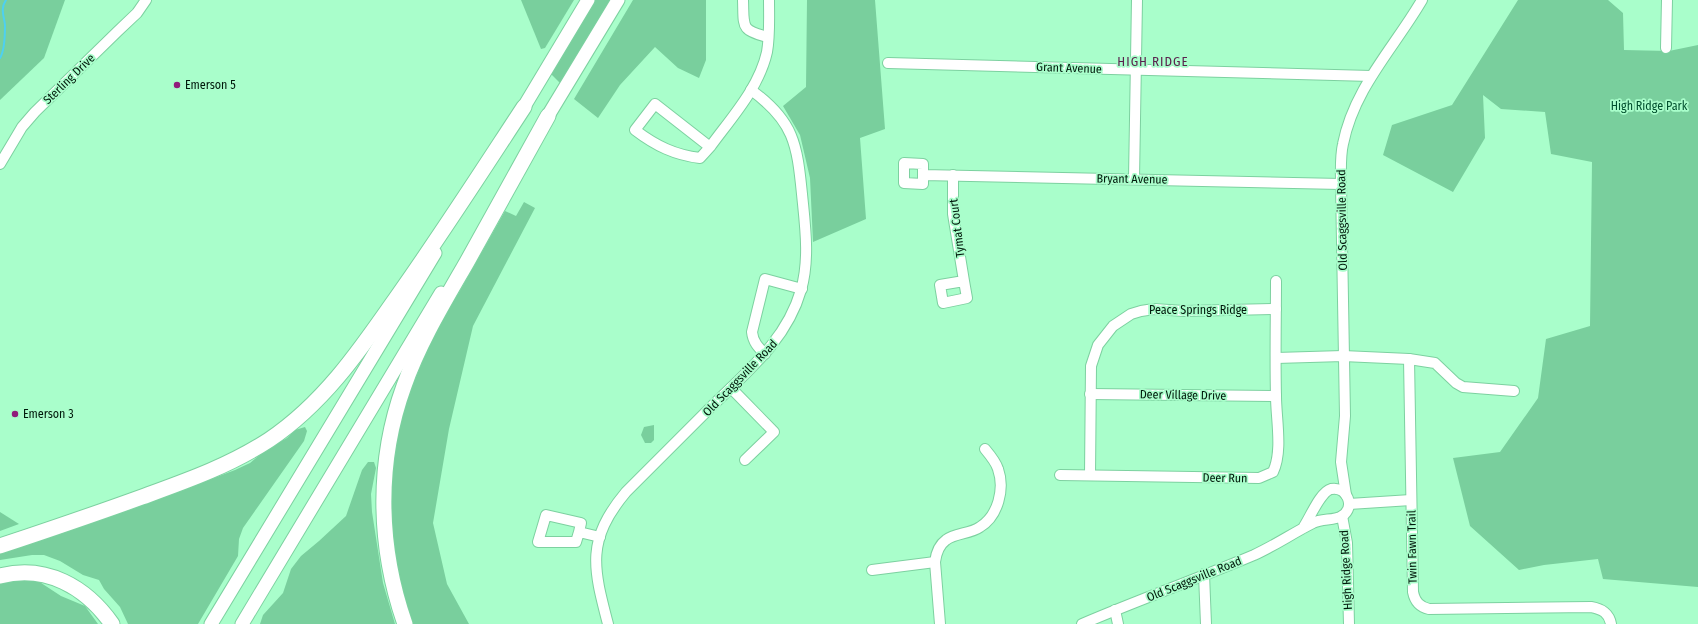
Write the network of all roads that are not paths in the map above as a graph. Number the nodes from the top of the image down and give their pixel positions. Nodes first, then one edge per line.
1 (146, 0) edge
2 (588, 0) edge
3 (618, 0) edge
4 (743, 0) edge
5 (769, 0) edge
6 (1137, 0) edge
7 (1422, 0) edge
8 (1667, 0) edge
9 (768, 37) junction
10 (1666, 48) dead end
11 (888, 63) dead end
12 (1136, 70) junction
13 (1371, 76) junction
14 (751, 90) junction
15 (524, 107) junction
16 (548, 116) junction
17 (710, 147) junction
18 (0, 164) edge
19 (923, 174) dead end
20 (953, 175) junction
21 (1134, 179) junction
22 (1341, 184) junction
23 (1276, 281) dead end
24 (964, 282) dead end
25 (802, 289) junction
26 (1276, 309) junction
27 (765, 354) junction
28 (1343, 356) junction
29 (1276, 358) junction
30 (1409, 358) junction
31 (731, 388) junction
32 (1514, 391) dead end
33 (1090, 394) junction
34 (1276, 396) junction
35 (985, 449) dead end
36 (745, 460) dead end
37 (1341, 462) junction
38 (1060, 475) dead end
39 (1090, 475) junction
40 (1327, 490) junction
41 (1320, 499) junction
42 (1348, 499) junction
43 (1411, 500) junction
44 (1338, 517) junction
45 (1303, 528) junction
46 (579, 532) dead end
47 (600, 537) junction
48 (0, 546) edge
49 (935, 562) junction
50 (872, 570) dead end
51 (1204, 574) junction
52 (0, 576) edge
53 (1115, 610) junction
54 (112, 624) edge
55 (211, 624) edge
56 (242, 624) edge
57 (405, 624) edge
58 (608, 624) edge
59 (940, 624) edge
60 (1082, 624) edge
61 (1118, 624) edge
62 (1206, 624) edge
63 (1349, 624) edge
64 (1611, 624) edge

1 - 18 street, Sterling Drive
2 - 15 main road
3 - 16 main road
4 - 9 street
5 - 9 street
6 - 12 street
7 - 13 street, Old Scaggsville Road
8 - 10 street
9 - 14 street
11 - 12 street, Grant Avenue
12 - 13 street, Grant Avenue
12 - 21 street
13 - 22 street, Old Scaggsville Road
14 - 17 street
14 - 25 street, Old Scaggsville Road
15 - 48 highway
15 - 55 main road
16 - 56 main road
16 - 57 highway
17 - 17 street
19 - 20 street, Bryant Avenue
20 - 21 street, Bryant Avenue
20 - 24 street, Tymat Court
21 - 22 street, Bryant Avenue
22 - 28 street, Old Scaggsville Road
23 - 26 street, Deer Run
25 - 27 street, Old Scaggsville Road
25 - 27 street
26 - 29 street, Deer Run
26 - 33 street, Peace Springs Ridge
27 - 31 street, Old Scaggsville Road
28 - 29 street
28 - 30 street
28 - 37 street, Old Scaggsville Road
29 - 34 street, Deer Run
30 - 32 street
30 - 43 street, Twin Fawn Trail
31 - 36 street
31 - 47 street, Old Scaggsville Road
33 - 34 street, Deer Village Drive
33 - 39 street, Peace Springs Ridge
34 - 39 street, Deer Run
35 - 49 street
37 - 40 street, Old Scaggsville Road
37 - 42 street, Old Scaggsville Road
38 - 39 street, Deer Run
40 - 41 street
40 - 42 street
41 - 44 street
41 - 45 street
42 - 43 street
42 - 44 street
43 - 64 street, Twin Fawn Trail
44 - 45 street, Old Scaggsville Road
44 - 63 street, High Ridge Road
45 - 51 street, Old Scaggsville Road
46 - 47 street
47 - 58 street, Old Scaggsville Road
49 - 50 street
49 - 59 street
51 - 53 street, Old Scaggsville Road
51 - 62 street
52 - 54 highway
53 - 60 street, Old Scaggsville Road
53 - 61 street

